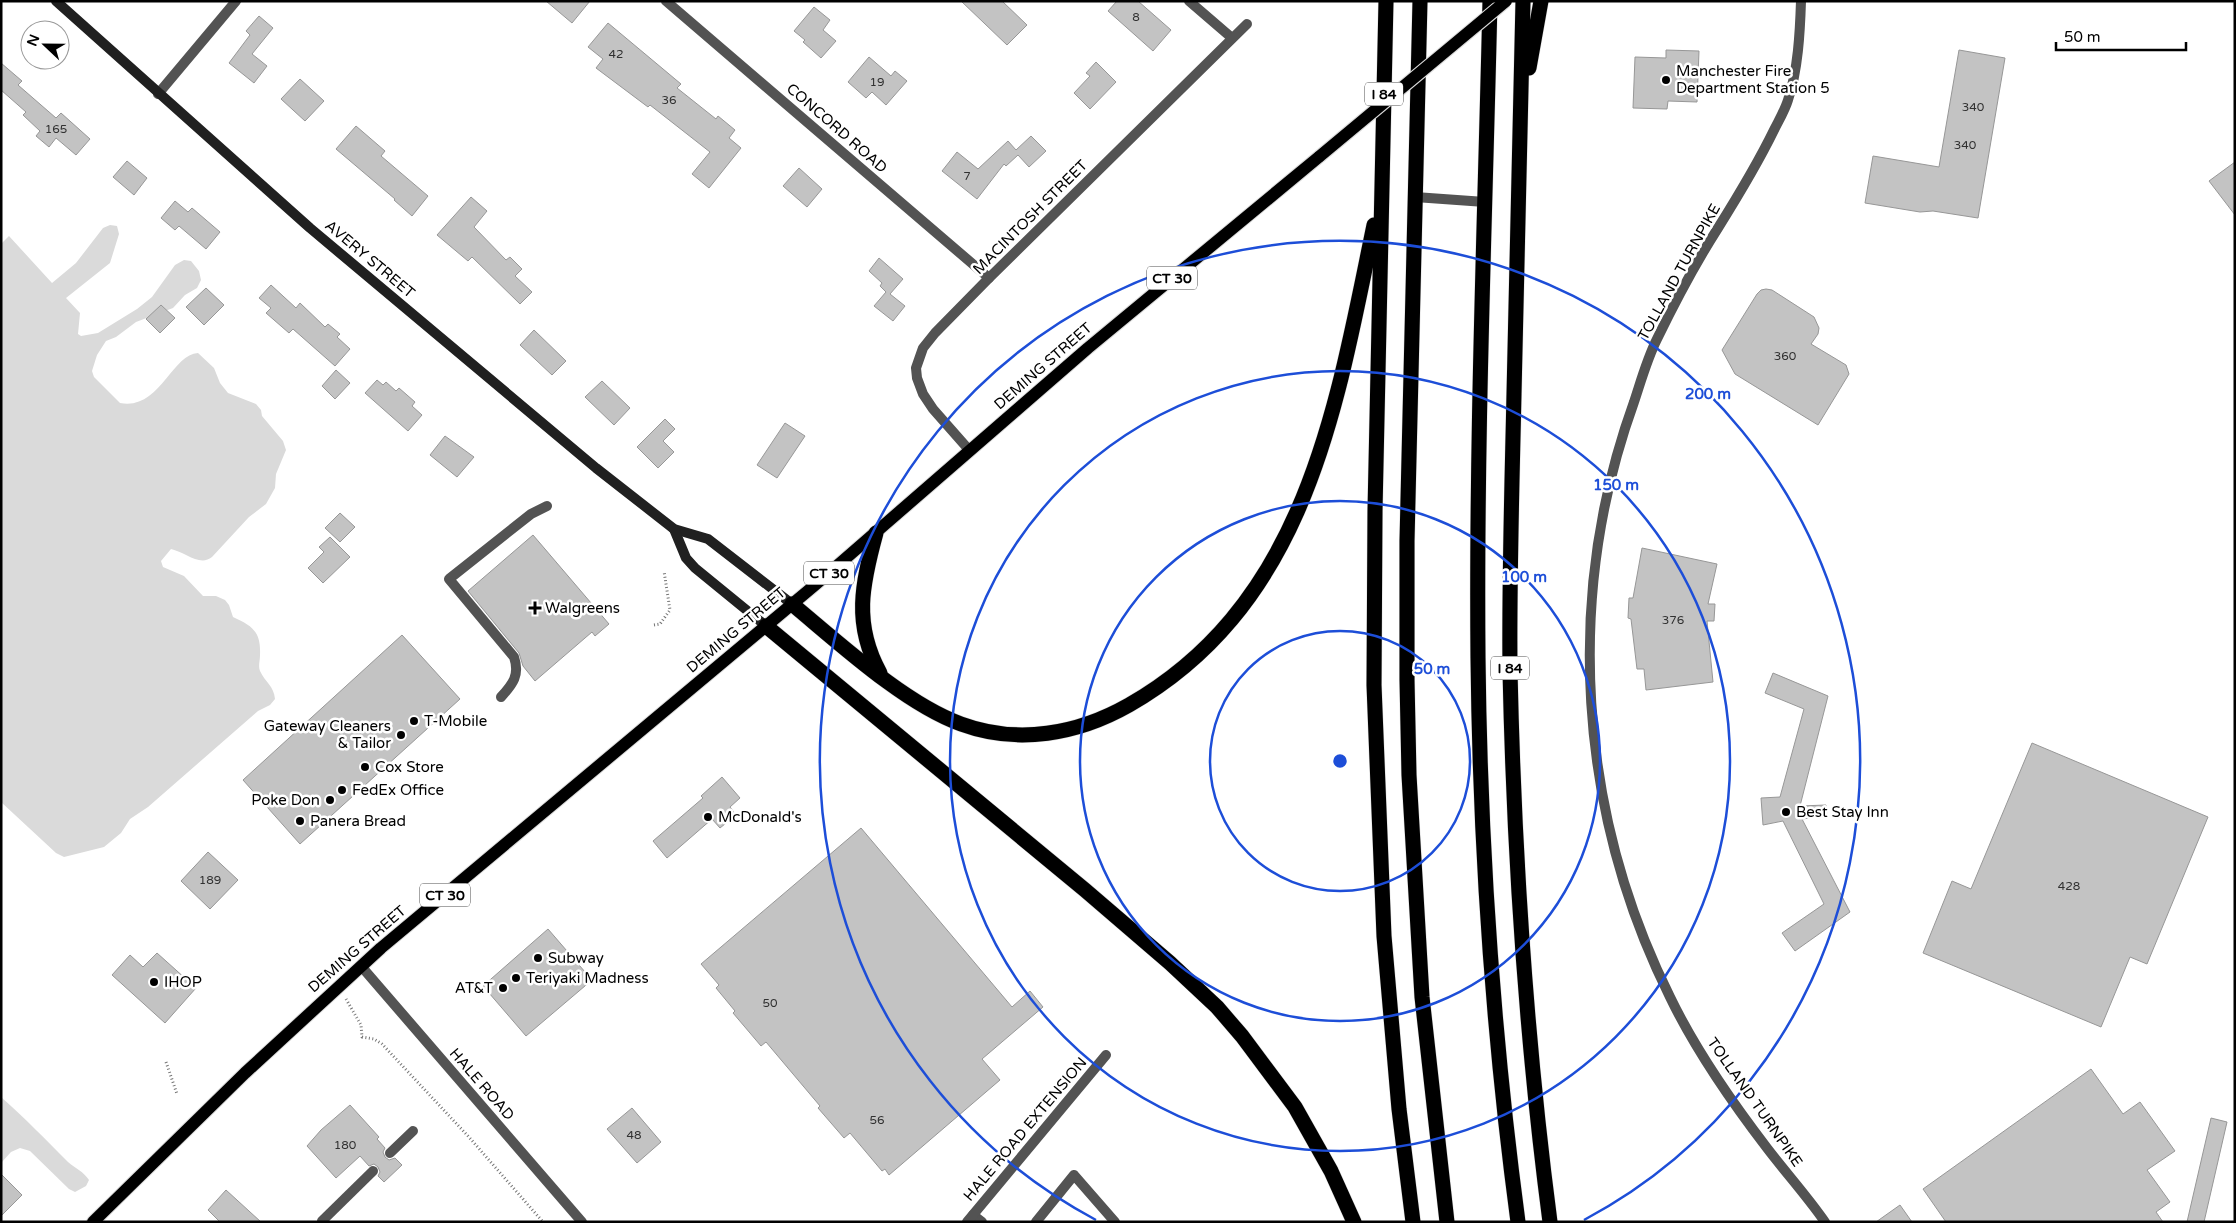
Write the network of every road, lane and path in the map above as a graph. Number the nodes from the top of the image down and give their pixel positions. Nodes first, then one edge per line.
1 (56, 1) edge
2 (236, 1) edge
3 (666, 1) edge
4 (1190, 1) edge
5 (1386, 1) edge
6 (1420, 1) edge
7 (1490, 1) edge
8 (1506, 1) edge
9 (1523, 1) edge
10 (1541, 1) edge
11 (1802, 1) edge
12 (1247, 24) dead end
13 (1232, 38) junction
14 (158, 94) junction
15 (1520, 112) junction
16 (1382, 187) junction
17 (1415, 198) junction
18 (1486, 202) junction
19 (989, 278) junction
20 (970, 451) junction
21 (547, 506) dead end
22 (674, 529) junction
23 (876, 533) junction
24 (664, 571) dead end
25 (792, 604) junction
26 (654, 625) dead end
27 (766, 626) junction
28 (882, 676) junction
29 (501, 698) dead end
30 (361, 966) junction
31 (339, 986) junction
32 (1106, 1055) dead end
33 (166, 1062) dead end
34 (177, 1094) dead end
35 (413, 1132) dead end
36 (390, 1153) dead end
37 (374, 1171) dead end
38 (970, 1218) edge
39 (322, 1221) edge
40 (93, 1222) edge
41 (543, 1222) edge
42 (582, 1222) edge
43 (982, 1222) edge
44 (1036, 1222) edge
45 (1115, 1222) edge
46 (1354, 1222) edge
47 (1413, 1222) edge
48 (1446, 1222) edge
49 (1518, 1222) edge
50 (1550, 1222) edge
51 (1825, 1222) edge

1 - 14 main road, AVERY STREET
2 - 14 street
3 - 19 street, CONCORD ROAD
4 - 13 street
5 - 16 highway, I 84
6 - 17 highway
7 - 18 highway
8 - 20 main road, DEMING STREET / CT 30, bridge
9 - 15 highway, I 84
10 - 15 highway
11 - 51 street, TOLLAND TURNPIKE
12 - 13 street, MACINTOSH STREET
13 - 19 street, MACINTOSH STREET
14 - 22 main road, AVERY STREET
15 - 50 highway, I 84
16 - 28 highway
16 - 47 highway, I 84
17 - 18 street
17 - 48 highway
18 - 49 highway
19 - 20 street, MACINTOSH STREET
20 - 23 main road, DEMING STREET / CT 30
21 - 29 street
22 - 25 main road, AVERY STREET
22 - 27 main road, AVERY STREET
23 - 25 main road, DEMING STREET / CT 30
23 - 28 highway
24 - 26 path
25 - 27 main road, DEMING STREET / CT 30
25 - 28 highway
27 - 30 main road, DEMING STREET / CT 30
27 - 46 highway
30 - 31 main road, DEMING STREET / CT 30
30 - 42 street, HALE ROAD
31 - 40 main road, DEMING STREET / CT 30
31 - 41 path
32 - 38 street, HALE ROAD EXTENSION
33 - 34 path
35 - 36 street
37 - 39 street
38 - 43 street
44 - 45 street

